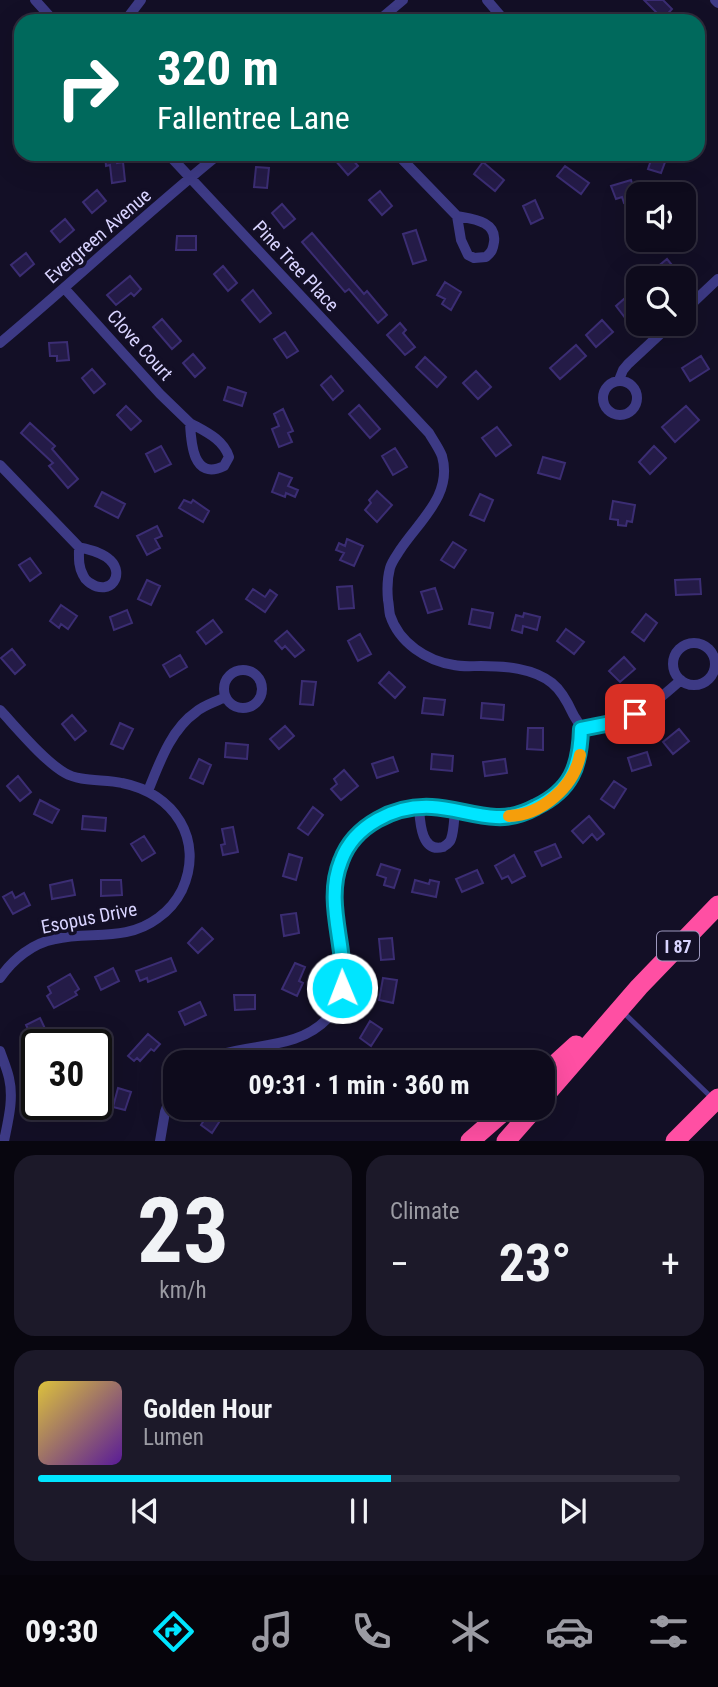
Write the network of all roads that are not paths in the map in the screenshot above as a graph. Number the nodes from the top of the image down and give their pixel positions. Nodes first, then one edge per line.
1 (35, 0) edge
2 (404, 0) edge
3 (487, 0) edge
4 (48, 14) edge
5 (387, 14) edge
6 (499, 14) edge
7 (174, 161) edge
8 (211, 161) edge
9 (404, 161) edge
10 (190, 178) junction
11 (457, 216) dead end
12 (718, 279) edge
13 (65, 289) junction
14 (696, 300) edge
15 (658, 336) edge
16 (0, 343) edge
17 (618, 380) dead end
18 (190, 423) junction
19 (0, 465) edge
20 (79, 547) dead end
21 (681, 680) dead end
22 (225, 697) dead end
23 (0, 710) edge
24 (581, 729) junction
25 (148, 791) junction
26 (419, 808) junction
27 (455, 810) junction
28 (718, 905) edge
29 (0, 978) edge
30 (639, 987) junction
31 (620, 1010) junction
32 (233, 1050) edge
33 (0, 1051) edge
34 (555, 1064) edge
35 (555, 1084) edge
36 (717, 1100) edge
37 (164, 1120) edge
38 (494, 1120) edge
39 (524, 1120) edge
40 (4, 1141) edge
41 (160, 1141) edge
42 (470, 1141) edge
43 (506, 1141) edge
44 (675, 1141) edge

1 - 4 street
2 - 5 street
3 - 6 street
7 - 10 street, Pine Tree Place
8 - 10 street, Evergreen Avenue
9 - 11 street
10 - 13 street, Evergreen Avenue
10 - 24 street, Pine Tree Place
12 - 14 street
13 - 16 street, Evergreen Avenue
13 - 18 street, Clove Court
15 - 17 street
18 - 18 street, Clove Court
19 - 20 street
21 - 24 street
22 - 25 street
23 - 25 street, Esopus Drive
24 - 27 street
25 - 29 street, Esopus Drive
26 - 27 street
26 - 27 street
26 - 32 street
28 - 30 highway, I 87
30 - 31 highway, I 87
30 - 34 highway
31 - 35 highway, I 87
31 - 36 lane
33 - 40 street
36 - 44 highway
37 - 41 street
38 - 42 highway
39 - 43 highway

